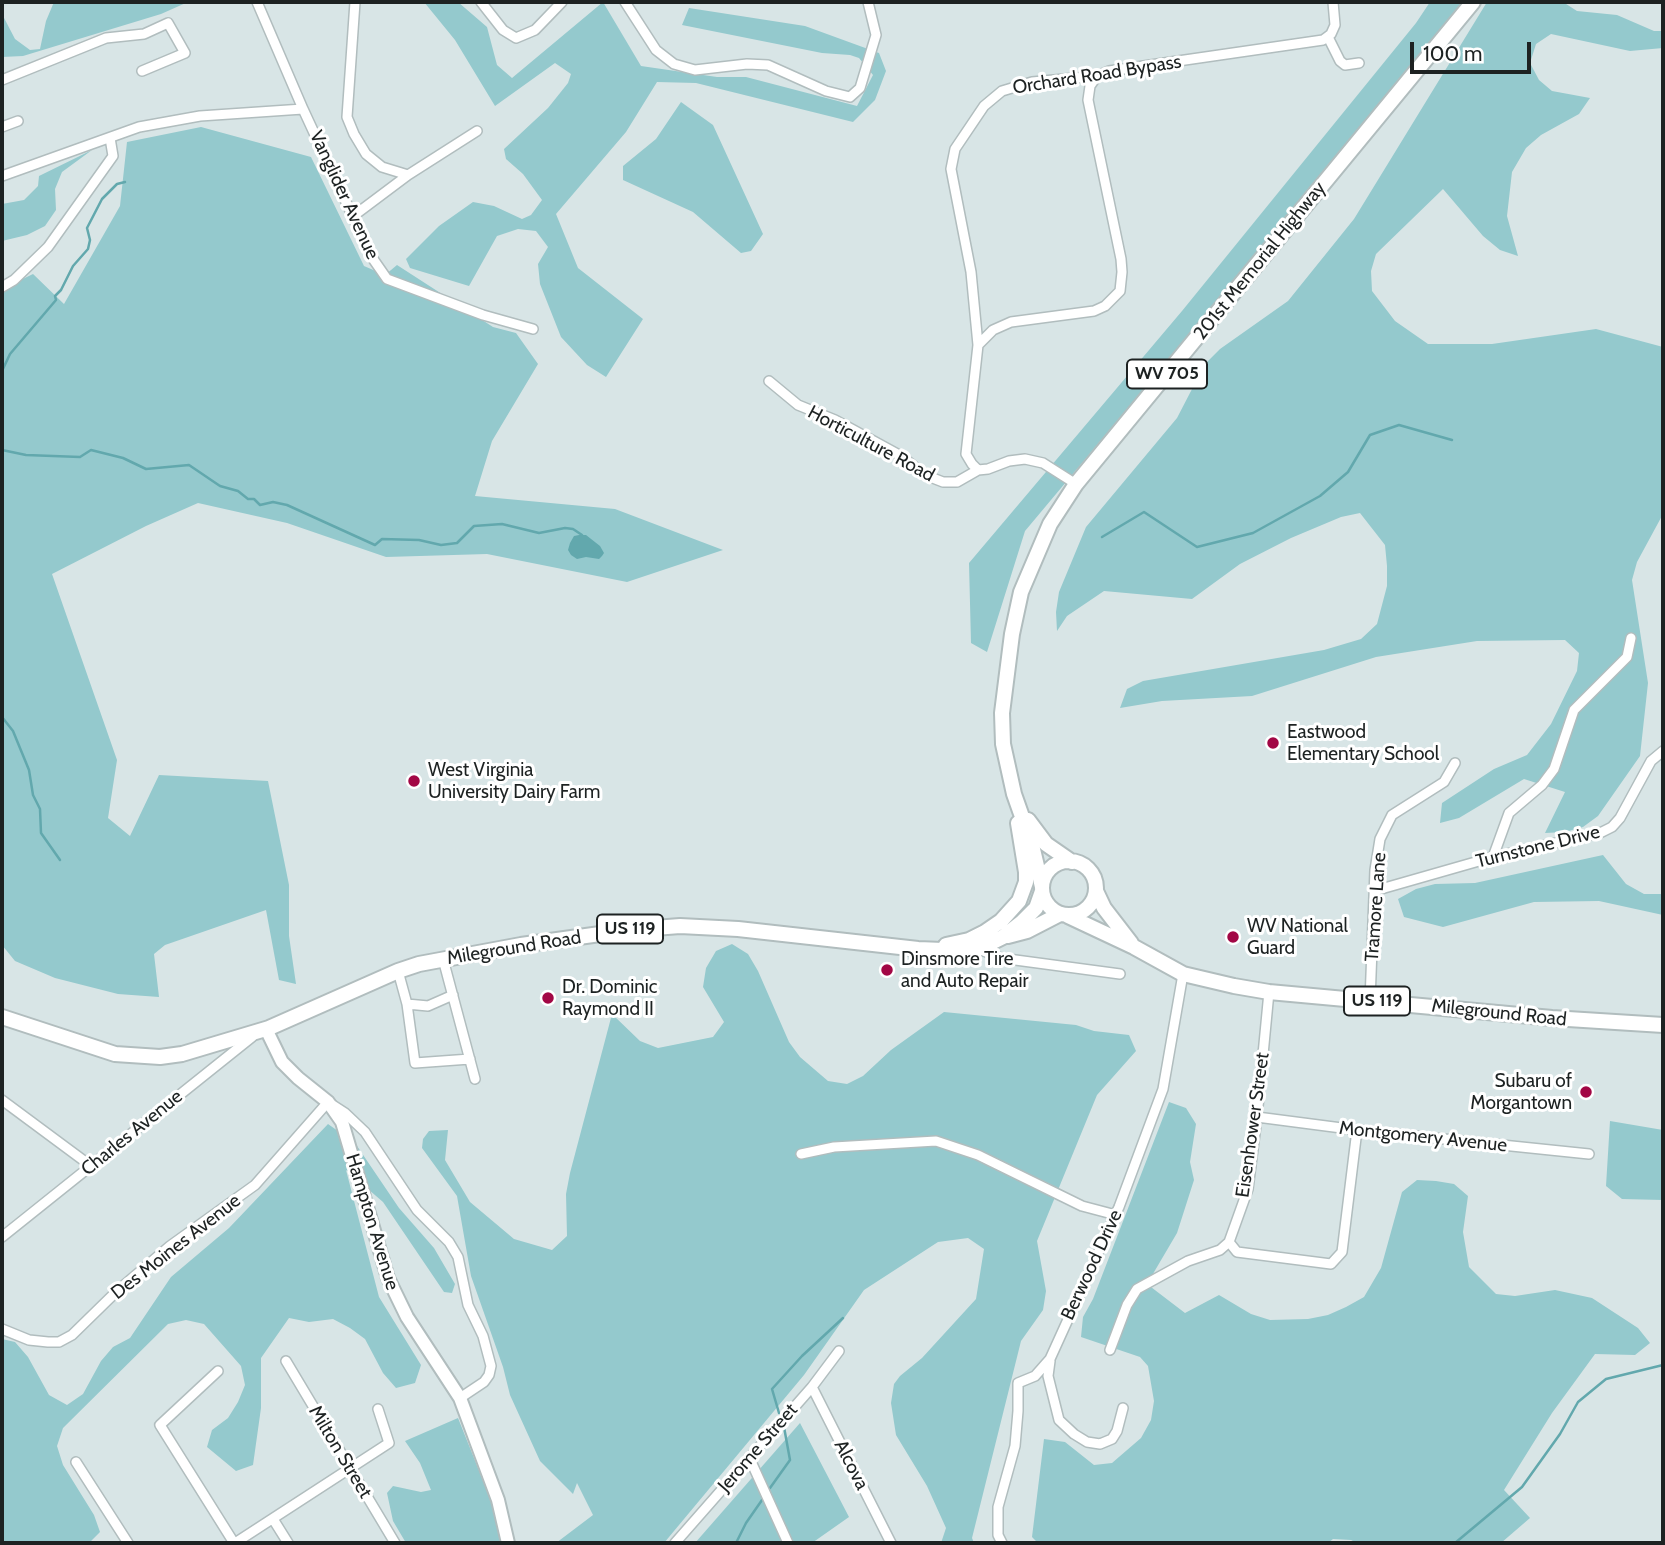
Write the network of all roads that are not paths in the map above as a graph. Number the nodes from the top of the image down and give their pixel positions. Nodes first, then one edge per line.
1 (257, 2) edge
2 (355, 2) edge
3 (481, 2) edge
4 (562, 2) edge
5 (625, 2) edge
6 (868, 2) edge
7 (1334, 2) edge
8 (1473, 2) edge
9 (1328, 37) junction
10 (1359, 64) dead end
11 (142, 71) dead end
12 (1097, 76) junction
13 (2, 80) edge
14 (303, 109) junction
15 (18, 121) dead end
16 (2, 127) edge
17 (477, 131) dead end
18 (110, 138) junction
19 (408, 175) junction
20 (2, 176) edge
21 (352, 217) junction
22 (2, 287) edge
23 (533, 329) dead end
24 (978, 345) junction
25 (769, 381) dead end
26 (978, 470) junction
27 (1076, 484) junction
28 (1631, 638) dead end
29 (1663, 751) edge
30 (1455, 763) dead end
31 (1017, 807) junction
32 (1493, 858) junction
33 (1072, 862) junction
34 (1042, 889) junction
35 (1096, 891) junction
36 (1374, 891) junction
37 (1064, 915) junction
38 (1003, 937) junction
39 (1135, 947) junction
40 (918, 949) junction
41 (980, 949) junction
42 (443, 959) junction
43 (398, 971) junction
44 (1119, 974) dead end
45 (1184, 974) junction
46 (1269, 992) junction
47 (453, 995) junction
48 (1370, 1001) junction
49 (407, 1004) junction
50 (2, 1017) edge
51 (1663, 1025) edge
52 (266, 1029) junction
53 (470, 1059) junction
54 (475, 1079) dead end
55 (2, 1100) edge
56 (328, 1102) junction
57 (1257, 1117) junction
58 (1357, 1130) junction
59 (801, 1154) dead end
60 (1589, 1154) dead end
61 (91, 1166) junction
62 (1116, 1215) junction
63 (2, 1237) edge
64 (1229, 1242) junction
65 (2, 1329) edge
66 (1110, 1350) dead end
67 (839, 1351) dead end
68 (1050, 1359) junction
69 (286, 1361) dead end
70 (218, 1371) dead end
71 (811, 1387) junction
72 (460, 1398) junction
73 (1123, 1408) dead end
74 (378, 1409) dead end
75 (750, 1457) junction
76 (76, 1462) dead end
77 (348, 1468) junction
78 (273, 1519) junction
79 (128, 1543) edge
80 (234, 1543) edge
81 (288, 1543) edge
82 (395, 1543) edge
83 (508, 1543) edge
84 (675, 1543) edge
85 (788, 1543) edge
86 (891, 1543) edge
87 (1002, 1543) edge

1 - 14 street
2 - 19 street
3 - 4 street
5 - 6 street
7 - 9 street
8 - 27 main road, 201st Memorial Highway / WV 705
9 - 10 street
9 - 12 street, Orchard Road Bypass
11 - 13 street
12 - 24 street, Orchard Road Bypass
12 - 24 street
14 - 18 street, Vanglider Avenue
14 - 21 street, Vanglider Avenue
15 - 16 street
17 - 19 street
18 - 20 street, Vanglider Avenue
18 - 22 street
19 - 21 street
21 - 23 street, Vanglider Avenue
24 - 26 street, Orchard Road Bypass
25 - 26 street, Horticulture Road
26 - 27 street
27 - 31 main road, 201st Memorial Highway / WV 705
28 - 32 street
29 - 32 street, Turnstone Drive
30 - 36 street, Tramore Lane
31 - 33 main road, 201st Memorial Highway / WV 705
31 - 34 main road, 201st Memorial Highway / WV 705
31 - 40 main road
32 - 36 street, Turnstone Drive
33 - 34 main road
33 - 35 main road
34 - 37 main road
34 - 38 main road, Mileground Road / US 119
35 - 37 main road
35 - 39 main road, Mileground Road / US 119
36 - 48 street, Tramore Lane
37 - 38 main road, Mileground Road / US 119
37 - 39 main road, Mileground Road / US 119
38 - 41 main road, Mileground Road / US 119
39 - 45 main road, Mileground Road / US 119
40 - 41 main road, Mileground Road / US 119
40 - 42 main road, Mileground Road / US 119
41 - 44 street, Mileground Road
42 - 43 main road, Mileground Road / US 119
42 - 47 street
43 - 49 street
43 - 52 main road, Mileground Road / US 119
45 - 46 main road, Mileground Road / US 119
45 - 62 street, Berwood Drive
46 - 48 main road, Mileground Road / US 119
46 - 57 street, Eisenhower Street
47 - 49 street
47 - 53 street
48 - 51 main road, Mileground Road / US 119
49 - 53 street
50 - 52 main road, US 119
52 - 56 street, Hampton Avenue
52 - 61 street, Charles Avenue
53 - 54 street
55 - 61 street
56 - 65 street, Des Moines Avenue
56 - 72 street, Hampton Avenue
56 - 72 street
57 - 58 street, Montgomery Avenue
57 - 64 street, Eisenhower Street
58 - 60 street, Montgomery Avenue
58 - 64 street
59 - 62 street
61 - 63 street, Charles Avenue
62 - 68 street, Berwood Drive
64 - 66 street
67 - 71 street, Jerome Street
68 - 73 street
68 - 87 street, Berwood Drive
69 - 77 street, Milton Street
70 - 80 street
71 - 75 street, Jerome Street
71 - 86 street, Alcova
72 - 83 street, Hampton Avenue
74 - 77 street
75 - 84 street, Jerome Street
75 - 85 street
76 - 79 street
77 - 78 street
77 - 82 street, Milton Street
78 - 80 street
78 - 81 street

